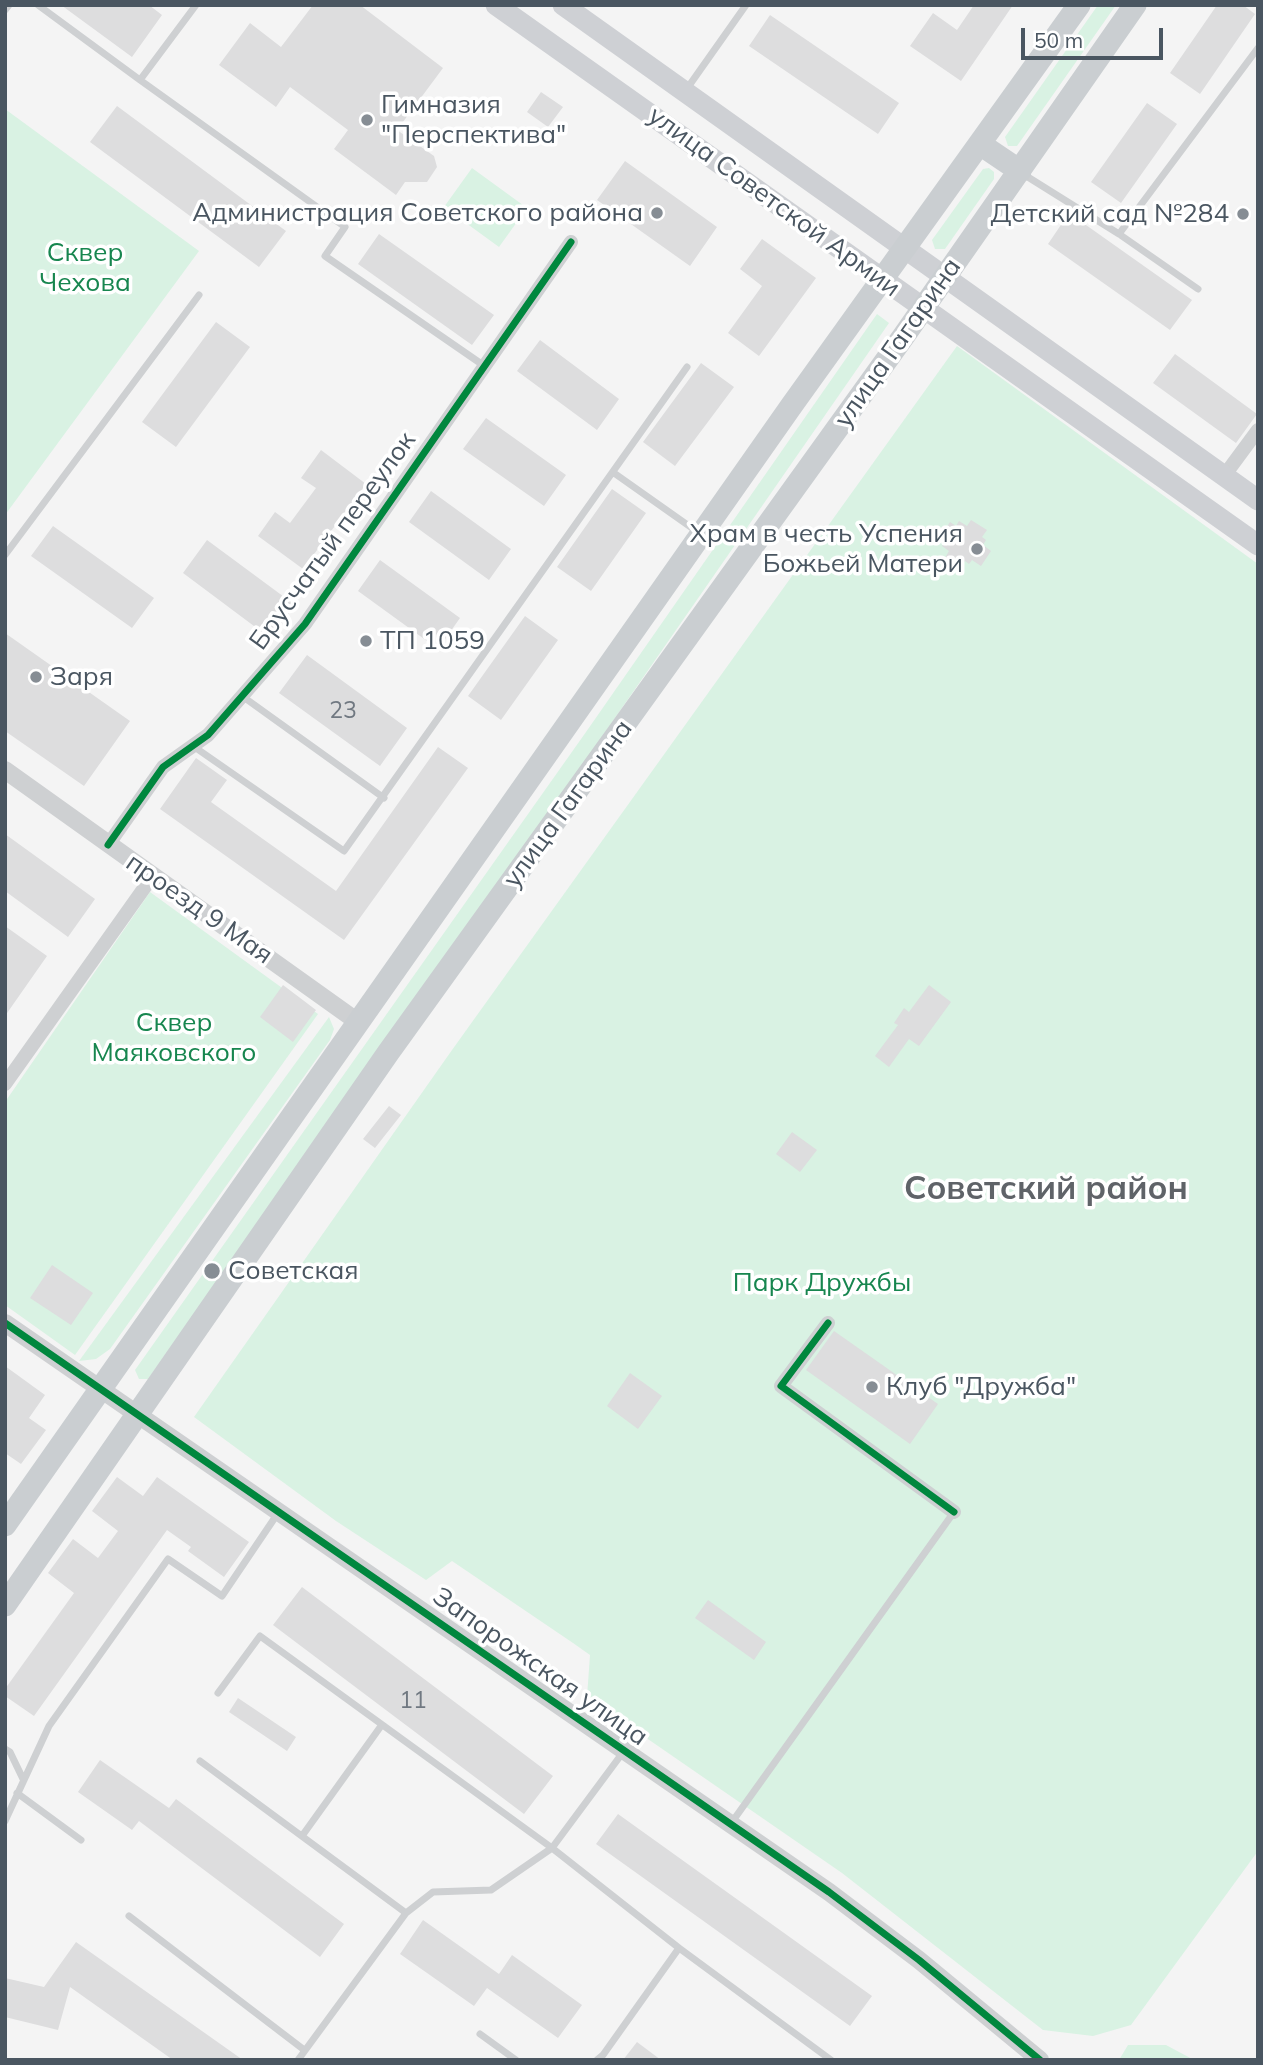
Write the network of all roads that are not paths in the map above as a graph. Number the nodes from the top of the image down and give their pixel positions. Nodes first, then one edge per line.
1 (9, 5) edge
2 (38, 5) edge
3 (496, 5) edge
4 (563, 5) edge
5 (747, 5) edge
6 (1079, 5) edge
7 (1135, 5) edge
8 (192, 7) edge
9 (5, 10) edge
10 (1258, 48) edge
11 (141, 80) junction
12 (685, 91) junction
13 (980, 144) junction
14 (1020, 172) junction
15 (1119, 234) junction
16 (571, 242) dead end
17 (905, 247) junction
18 (946, 276) junction
19 (882, 279) junction
20 (1198, 289) dead end
21 (199, 295) dead end
22 (923, 309) junction
23 (483, 365) junction
24 (687, 367) dead end
25 (1258, 430) edge
26 (614, 473) junction
27 (1224, 476) junction
28 (1258, 500) edge
29 (700, 534) junction
30 (1258, 545) edge
31 (5, 555) edge
32 (242, 696) junction
33 (193, 746) junction
34 (5, 770) edge
35 (384, 797) junction
36 (108, 845) junction
37 (152, 877) junction
38 (358, 1022) junction
39 (5, 1084) edge
40 (5, 1323) edge
41 (828, 1323) dead end
42 (101, 1390) junction
43 (138, 1415) junction
44 (279, 1512) junction
45 (954, 1512) joint
46 (5, 1525) edge
47 (5, 1605) edge
48 (218, 1693) dead end
49 (381, 1726) junction
50 (5, 1749) edge
51 (624, 1751) junction
52 (200, 1761) dead end
53 (23, 1779) junction
54 (17, 1793) junction
55 (5, 1821) edge
56 (731, 1823) junction
57 (302, 1836) junction
58 (81, 1840) dead end
59 (552, 1848) junction
60 (406, 1913) junction
61 (129, 1916) dead end
62 (679, 1948) junction
63 (480, 2034) dead end
64 (303, 2049) junction
65 (298, 2060) edge
66 (516, 2060) edge
67 (597, 2060) edge
68 (831, 2060) edge
69 (1040, 2060) edge

1 - 9 lane
2 - 11 lane
3 - 19 main road, улица Советской Армии
4 - 12 main road, улица Советской Армии
5 - 12 lane
6 - 13 main road, улица Гагарина
7 - 14 main road, улица Гагарина
8 - 11 lane
10 - 15 lane
11 - 23 lane
12 - 17 main road, улица Советской Армии
13 - 14 main road
13 - 17 main road, улица Гагарина
14 - 15 lane
14 - 18 main road, улица Гагарина
15 - 20 lane
16 - 23 street, Брусчатый переулок
17 - 18 main road, улица Советской Армии
17 - 19 main road, улица Гагарина
18 - 22 main road, улица Гагарина
18 - 27 main road, улица Советской Армии
19 - 22 main road, улица Советской Армии
19 - 29 main road, улица Гагарина
21 - 31 lane
22 - 30 main road, улица Советской Армии
22 - 43 main road, улица Гагарина
23 - 32 street, Брусчатый переулок
24 - 26 lane
25 - 27 street
26 - 29 lane
26 - 35 lane
27 - 28 main road, улица Советской Армии
29 - 38 main road, улица Гагарина
32 - 33 street, Брусчатый переулок
32 - 35 lane
33 - 35 lane
33 - 36 street, Брусчатый переулок
34 - 36 street, проезд 9 Мая
36 - 37 street, проезд 9 Мая
37 - 38 street, проезд 9 Мая
37 - 39 street
38 - 42 main road, улица Гагарина
40 - 42 street, Запорожская улица
41 - 45 street
42 - 43 street, Запорожская улица
42 - 46 main road, улица Гагарина
43 - 44 street, Запорожская улица
43 - 47 main road, улица Гагарина
44 - 51 street, Запорожская улица
44 - 53 lane
45 - 56 lane
48 - 49 lane
49 - 57 lane
49 - 59 lane
50 - 53 lane
51 - 56 street, Запорожская улица
51 - 59 lane
52 - 57 lane
53 - 54 lane
54 - 55 lane
54 - 58 lane
56 - 69 street, Запорожская улица
57 - 60 lane
59 - 60 lane
59 - 62 lane
60 - 64 lane
61 - 64 lane
62 - 67 lane
62 - 68 lane
63 - 66 lane
64 - 65 lane

